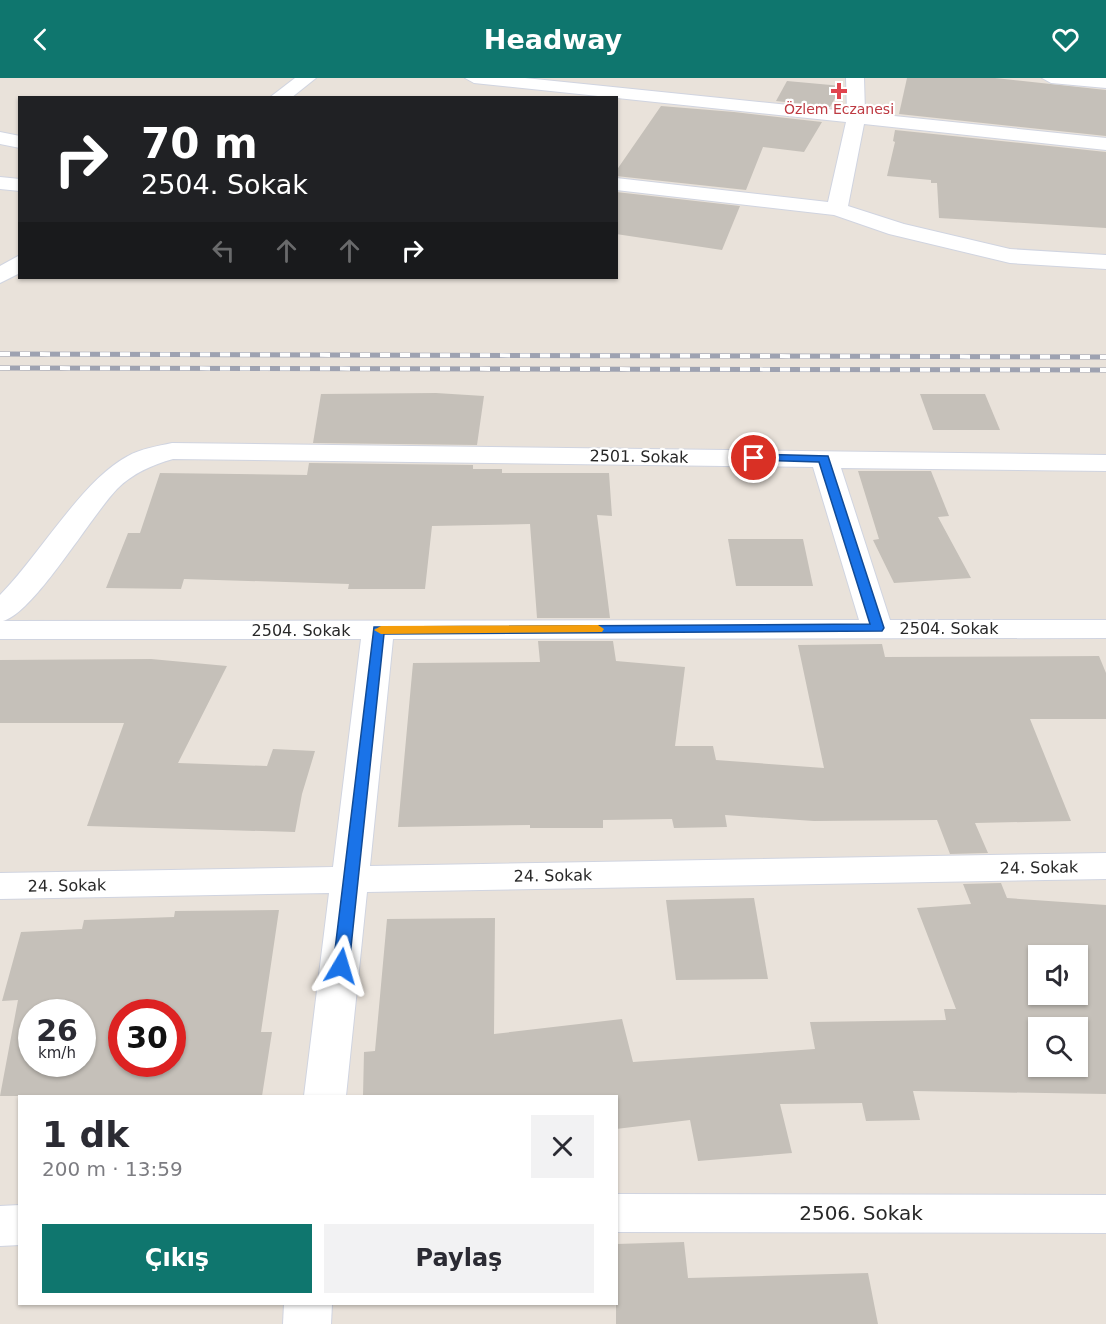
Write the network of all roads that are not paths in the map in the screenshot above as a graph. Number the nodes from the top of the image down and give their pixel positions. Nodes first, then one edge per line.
1 (307, 78) edge
2 (855, 78) edge
3 (1051, 78) edge
4 (470, 83) edge
5 (1106, 83) edge
6 (281, 96) edge
7 (613, 96) edge
8 (618, 96) edge
9 (856, 118) junction
10 (0, 138) edge
11 (18, 142) edge
12 (1106, 144) edge
13 (0, 183) edge
14 (618, 184) edge
15 (18, 185) edge
16 (837, 209) junction
17 (1106, 262) edge
18 (18, 263) edge
19 (0, 276) edge
20 (824, 458) junction
21 (1106, 463) edge
22 (0, 612) edge
23 (877, 628) junction
24 (1106, 628) edge
25 (0, 630) edge
26 (378, 630) junction
27 (1106, 866) edge
28 (352, 879) junction
29 (0, 886) edge
30 (325, 1095) edge
31 (618, 1213) edge
32 (1106, 1214) edge
33 (18, 1225) edge
34 (0, 1226) edge
35 (308, 1305) edge
36 (307, 1324) edge

1 - 6 street
2 - 9 street
3 - 5 street
4 - 7 street
8 - 9 street
9 - 12 street
9 - 16 street
10 - 11 street
13 - 15 street
14 - 16 street
16 - 17 street
18 - 19 street
20 - 21 street, 2501. Sokak
20 - 22 street, 2501. Sokak
20 - 23 street
23 - 24 street, 2504. Sokak
23 - 26 street, 2504. Sokak
25 - 26 street, 2504. Sokak
26 - 28 street
27 - 28 street, 24. Sokak
28 - 29 street, 24. Sokak
28 - 30 street
31 - 32 street, 2506. Sokak
33 - 34 street
35 - 36 street

